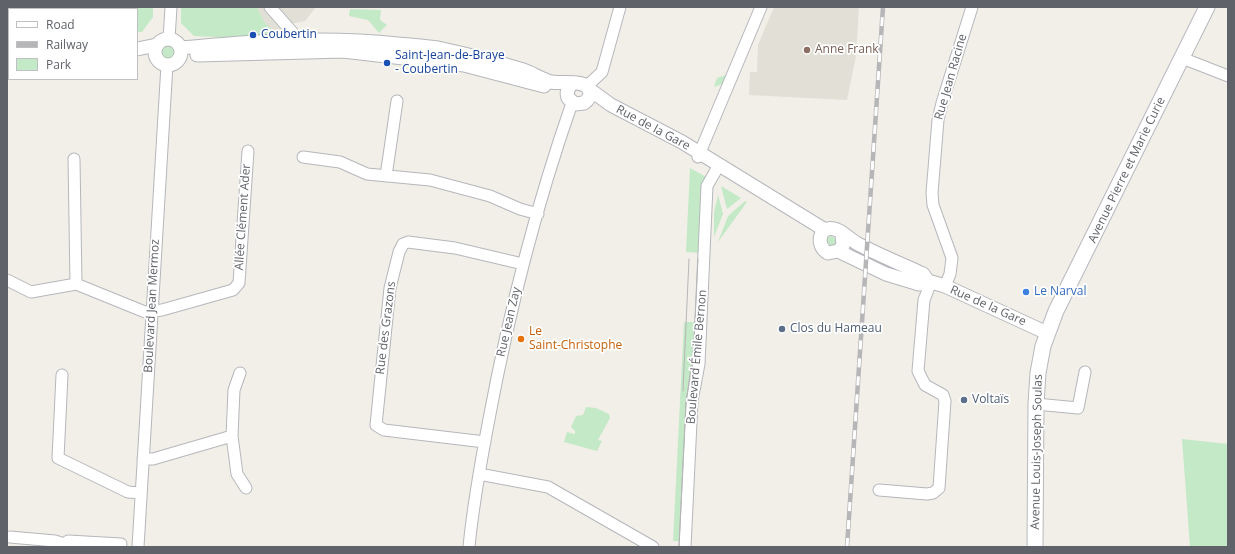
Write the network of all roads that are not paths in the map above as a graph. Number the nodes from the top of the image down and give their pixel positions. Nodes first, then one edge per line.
1 (171, 7) edge
2 (270, 7) edge
3 (620, 7) edge
4 (761, 7) edge
5 (972, 7) edge
6 (1207, 7) edge
7 (296, 40) junction
8 (163, 42) junction
9 (138, 49) edge
10 (181, 52) junction
11 (138, 56) edge
12 (1182, 58) junction
13 (162, 62) junction
14 (1228, 76) edge
15 (573, 83) junction
16 (588, 88) junction
17 (397, 101) dead end
18 (575, 102) junction
19 (248, 151) dead end
20 (699, 155) junction
21 (303, 157) dead end
22 (74, 159) dead end
23 (718, 167) junction
24 (386, 176) junction
25 (538, 214) junction
26 (822, 234) junction
27 (842, 234) junction
28 (838, 251) junction
29 (523, 264) junction
30 (7, 280) edge
31 (930, 281) junction
32 (76, 284) junction
33 (945, 286) junction
34 (152, 312) junction
35 (1047, 333) junction
36 (240, 372) dead end
37 (1084, 372) dead end
38 (62, 375) dead end
39 (1036, 404) junction
40 (232, 436) junction
41 (485, 442) junction
42 (143, 459) junction
43 (479, 474) junction
44 (246, 488) dead end
45 (879, 490) dead end
46 (141, 493) junction
47 (10, 537) dead end
48 (121, 544) dead end
49 (63, 546) edge
50 (138, 547) edge
51 (469, 547) edge
52 (653, 547) edge
53 (685, 547) edge
54 (1035, 547) edge

1 - 8 street
2 - 7 street
3 - 16 street
4 - 20 street
5 - 33 street, Rue Jean Racine
6 - 12 main road, Avenue Pierre et Marie Curie
7 - 10 street
7 - 15 street
8 - 9 street
8 - 10 street
8 - 13 street
10 - 13 street
10 - 18 street, Rue de la Gare
11 - 13 street
12 - 14 street
12 - 35 main road, Avenue Pierre et Marie Curie
13 - 34 street, Boulevard Jean Mermoz
15 - 16 street
15 - 18 street
16 - 18 street
16 - 20 street, Rue de la Gare
17 - 24 street
18 - 20 street, Rue de la Gare
18 - 25 street, Rue Jean Zay
19 - 34 street, Allée Clément Ader
20 - 23 street, Rue de la Gare
21 - 24 street
22 - 32 street
23 - 26 street, Rue de la Gare
23 - 53 street, Boulevard Émile Bernon
24 - 25 street
25 - 29 street, Rue Jean Zay
26 - 27 street, Rue de la Gare
26 - 28 street, Rue de la Gare
27 - 28 street
27 - 31 street, Rue de la Gare
28 - 31 street, Rue de la Gare
29 - 41 street, Rue Jean Zay
29 - 41 street, Rue des Grazons
30 - 32 street
31 - 33 street, Rue de la Gare
31 - 45 street
32 - 34 street
33 - 35 street, Rue de la Gare
34 - 42 street, Boulevard Jean Mermoz
35 - 39 main road, Avenue Louis-Joseph Soulas
36 - 40 street
37 - 39 street
38 - 46 street
39 - 54 main road, Avenue Louis-Joseph Soulas
40 - 42 street
40 - 44 street
41 - 43 street, Rue Jean Zay
42 - 46 street, Boulevard Jean Mermoz
43 - 51 street, Rue Jean Zay
43 - 52 street
46 - 50 street, Boulevard Jean Mermoz
47 - 49 street
48 - 49 street

